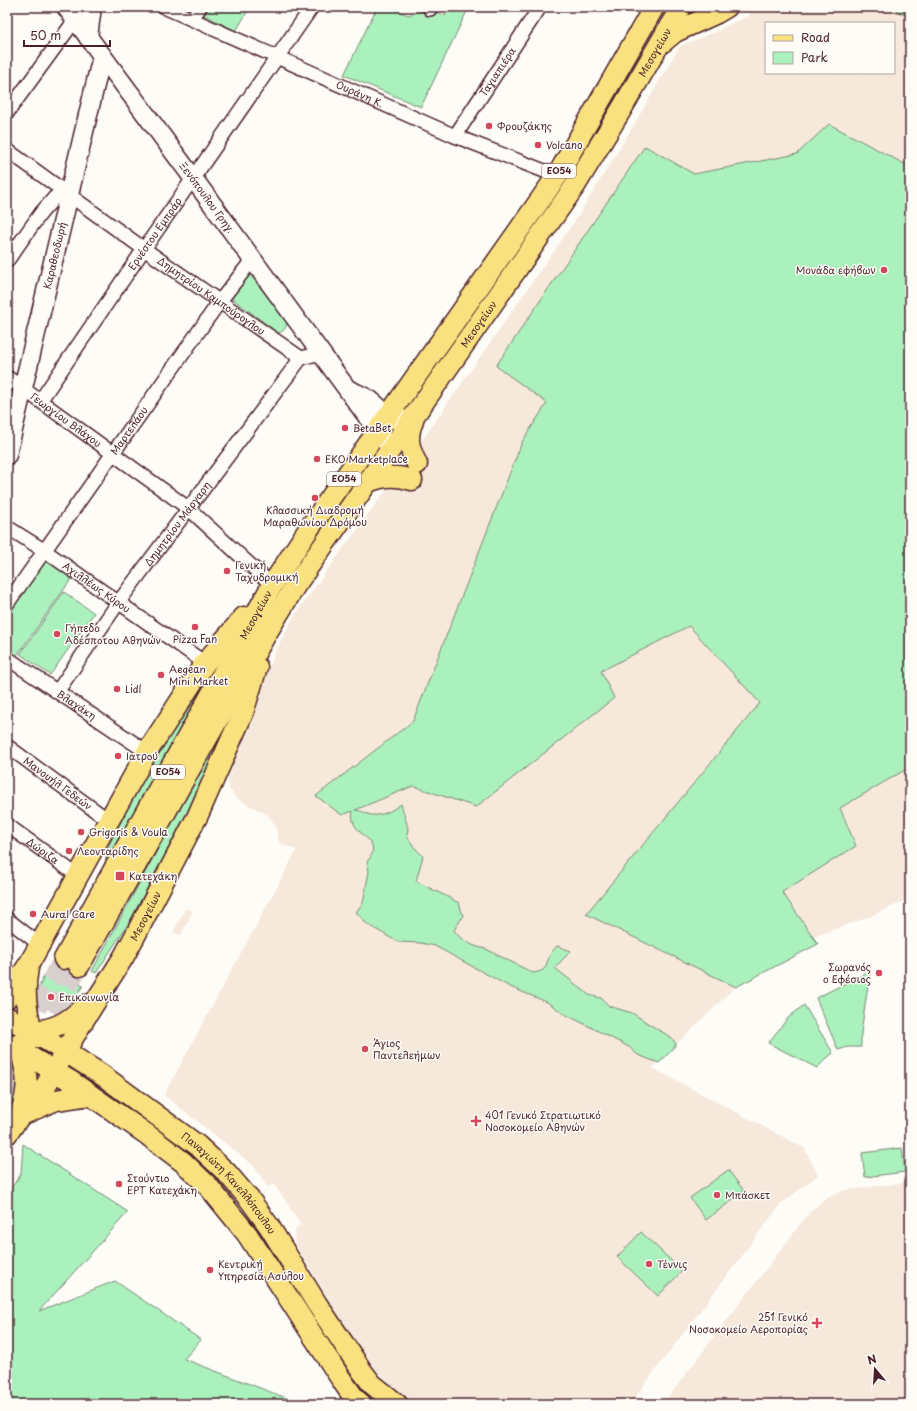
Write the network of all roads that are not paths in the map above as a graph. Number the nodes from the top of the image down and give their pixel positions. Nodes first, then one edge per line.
1 (92, 7) edge
2 (164, 7) edge
3 (200, 7) edge
4 (312, 7) edge
5 (540, 7) edge
6 (654, 7) edge
7 (681, 7) edge
8 (727, 7) edge
9 (70, 13) edge
10 (192, 19) junction
11 (88, 37) junction
12 (660, 44) junction
13 (102, 56) junction
14 (278, 57) junction
15 (7, 113) edge
16 (455, 136) junction
17 (7, 150) edge
18 (556, 176) junction
19 (193, 178) junction
20 (69, 194) junction
21 (144, 249) junction
22 (252, 258) junction
23 (7, 261) edge
24 (220, 301) junction
25 (321, 352) junction
26 (301, 358) junction
27 (7, 378) edge
28 (23, 389) junction
29 (40, 401) junction
30 (414, 417) junction
31 (11, 424) edge
32 (383, 424) junction
33 (391, 449) junction
34 (113, 454) junction
35 (7, 455) edge
36 (370, 480) junction
37 (188, 508) junction
38 (7, 527) edge
39 (45, 551) junction
40 (272, 585) junction
41 (118, 603) junction
42 (7, 604) edge
43 (266, 634) junction
44 (7, 658) edge
45 (205, 663) junction
46 (57, 692) junction
47 (7, 746) edge
48 (147, 752) junction
49 (108, 820) junction
50 (7, 825) edge
51 (78, 876) junction
52 (7, 920) edge
53 (39, 944) junction
54 (29, 964) junction
55 (103, 991) junction
56 (7, 998) edge
57 (28, 1043) edge
58 (90, 1095) junction
59 (20, 1116) junction
60 (7, 1134) edge
61 (361, 1404) edge
62 (397, 1404) edge

1 - 11 street
2 - 10 street, Ουράνη Κ.
3 - 10 street
4 - 14 street, Ερνέστου Εμπράρ
5 - 16 street, Ταγιαπιέρα
6 - 18 main road, Μεσογείων / ΕΟ54
7 - 12 main road, Μεσογείων / ΕΟ54
8 - 12 main road
9 - 11 street, Ξενόπουλου Γρηγ.
9 - 15 street
10 - 14 street, Ουράνη Κ.
11 - 13 street, Ξενόπουλου Γρηγ.
12 - 30 main road, Μεσογείων / ΕΟ54
13 - 19 street, Ξενόπουλου Γρηγ.
13 - 20 street, Καραθεοδωρή
14 - 16 street, Ουράνη Κ.
14 - 19 street, Ερνέστου Εμπράρ
16 - 18 street, Ουράνη Κ.
17 - 20 street, Δημητρίου Καμπούρογλου
18 - 32 main road, Μεσογείων / ΕΟ54
19 - 21 street, Ερνέστου Εμπράρ
19 - 22 street, Ξενόπουλου Γρηγ.
20 - 21 street, Δημητρίου Καμπούρογλου
20 - 23 street
20 - 28 street, Καραθεοδωρή
21 - 24 street, Δημητρίου Καμπούρογλου
21 - 29 street, Ερνέστου Εμπράρ
22 - 24 street, Μαρτελάου
22 - 25 street, Ξενόπουλου Γρηγ.
24 - 26 street, Δημητρίου Καμπούρογλου
24 - 34 street, Μαρτελάου
25 - 26 street
25 - 32 street, Ξενόπουλου Γρηγ.
26 - 37 street, Δημητρίου Μάργαρη
27 - 28 street, Γεωργίου Βλάχου
28 - 29 street, Γεωργίου Βλάχου
28 - 31 street, Καραθεοδωρή
29 - 34 street, Γεωργίου Βλάχου
30 - 32 street
30 - 33 main road, Μεσογείων / ΕΟ54
30 - 36 main road
31 - 35 street, Καραθεοδωρή
32 - 33 street, Ξενόπουλου Γρηγ.
32 - 40 main road, Μεσογείων / ΕΟ54
33 - 36 main road, Μεσογείων / ΕΟ54
34 - 37 street, Γεωργίου Βλάχου
34 - 39 street, Μαρτελάου
36 - 43 main road, Μεσογείων / ΕΟ54
37 - 40 street, Γεωργίου Βλάχου
37 - 41 street, Δημητρίου Μάργαρη
38 - 39 street, Αχιλλέως Κύρου
39 - 41 street, Αχιλλέως Κύρου
39 - 42 street, Μαρτελάου
40 - 43 main road, Μεσογείων / ΕΟ54
40 - 45 main road, Μεσογείων / ΕΟ54
41 - 45 street, Αχιλλέως Κύρου
41 - 46 street, Δημητρίου Μάργαρη
43 - 55 main road, Μεσογείων / ΕΟ54
44 - 46 street, Βλαχάκη
45 - 48 main road, Μεσογείων / ΕΟ54
46 - 48 street, Βλαχάκη
47 - 49 street, Μανουήλ Γεδεών
48 - 49 main road, Μεσογείων / ΕΟ54
49 - 51 main road, Μεσογείων / ΕΟ54
50 - 51 street, Δώριζα
51 - 53 main road, Μεσογείων / ΕΟ54
52 - 53 street
53 - 54 main road, Μεσογείων / ΕΟ54
54 - 56 main road, Μεσογείων / ΕΟ54
54 - 57 main road
55 - 57 main road
55 - 57 main road, Μεσογείων / ΕΟ54
57 - 58 main road, Παναγιώτη Κανελλόπουλου
57 - 59 main road
57 - 59 main road, Μεσογείων / ΕΟ54
57 - 62 main road, Παναγιώτη Κανελλόπουλου
58 - 59 main road
58 - 61 main road, Παναγιώτη Κανελλόπουλου
59 - 60 main road, Μεσογείων / ΕΟ54

